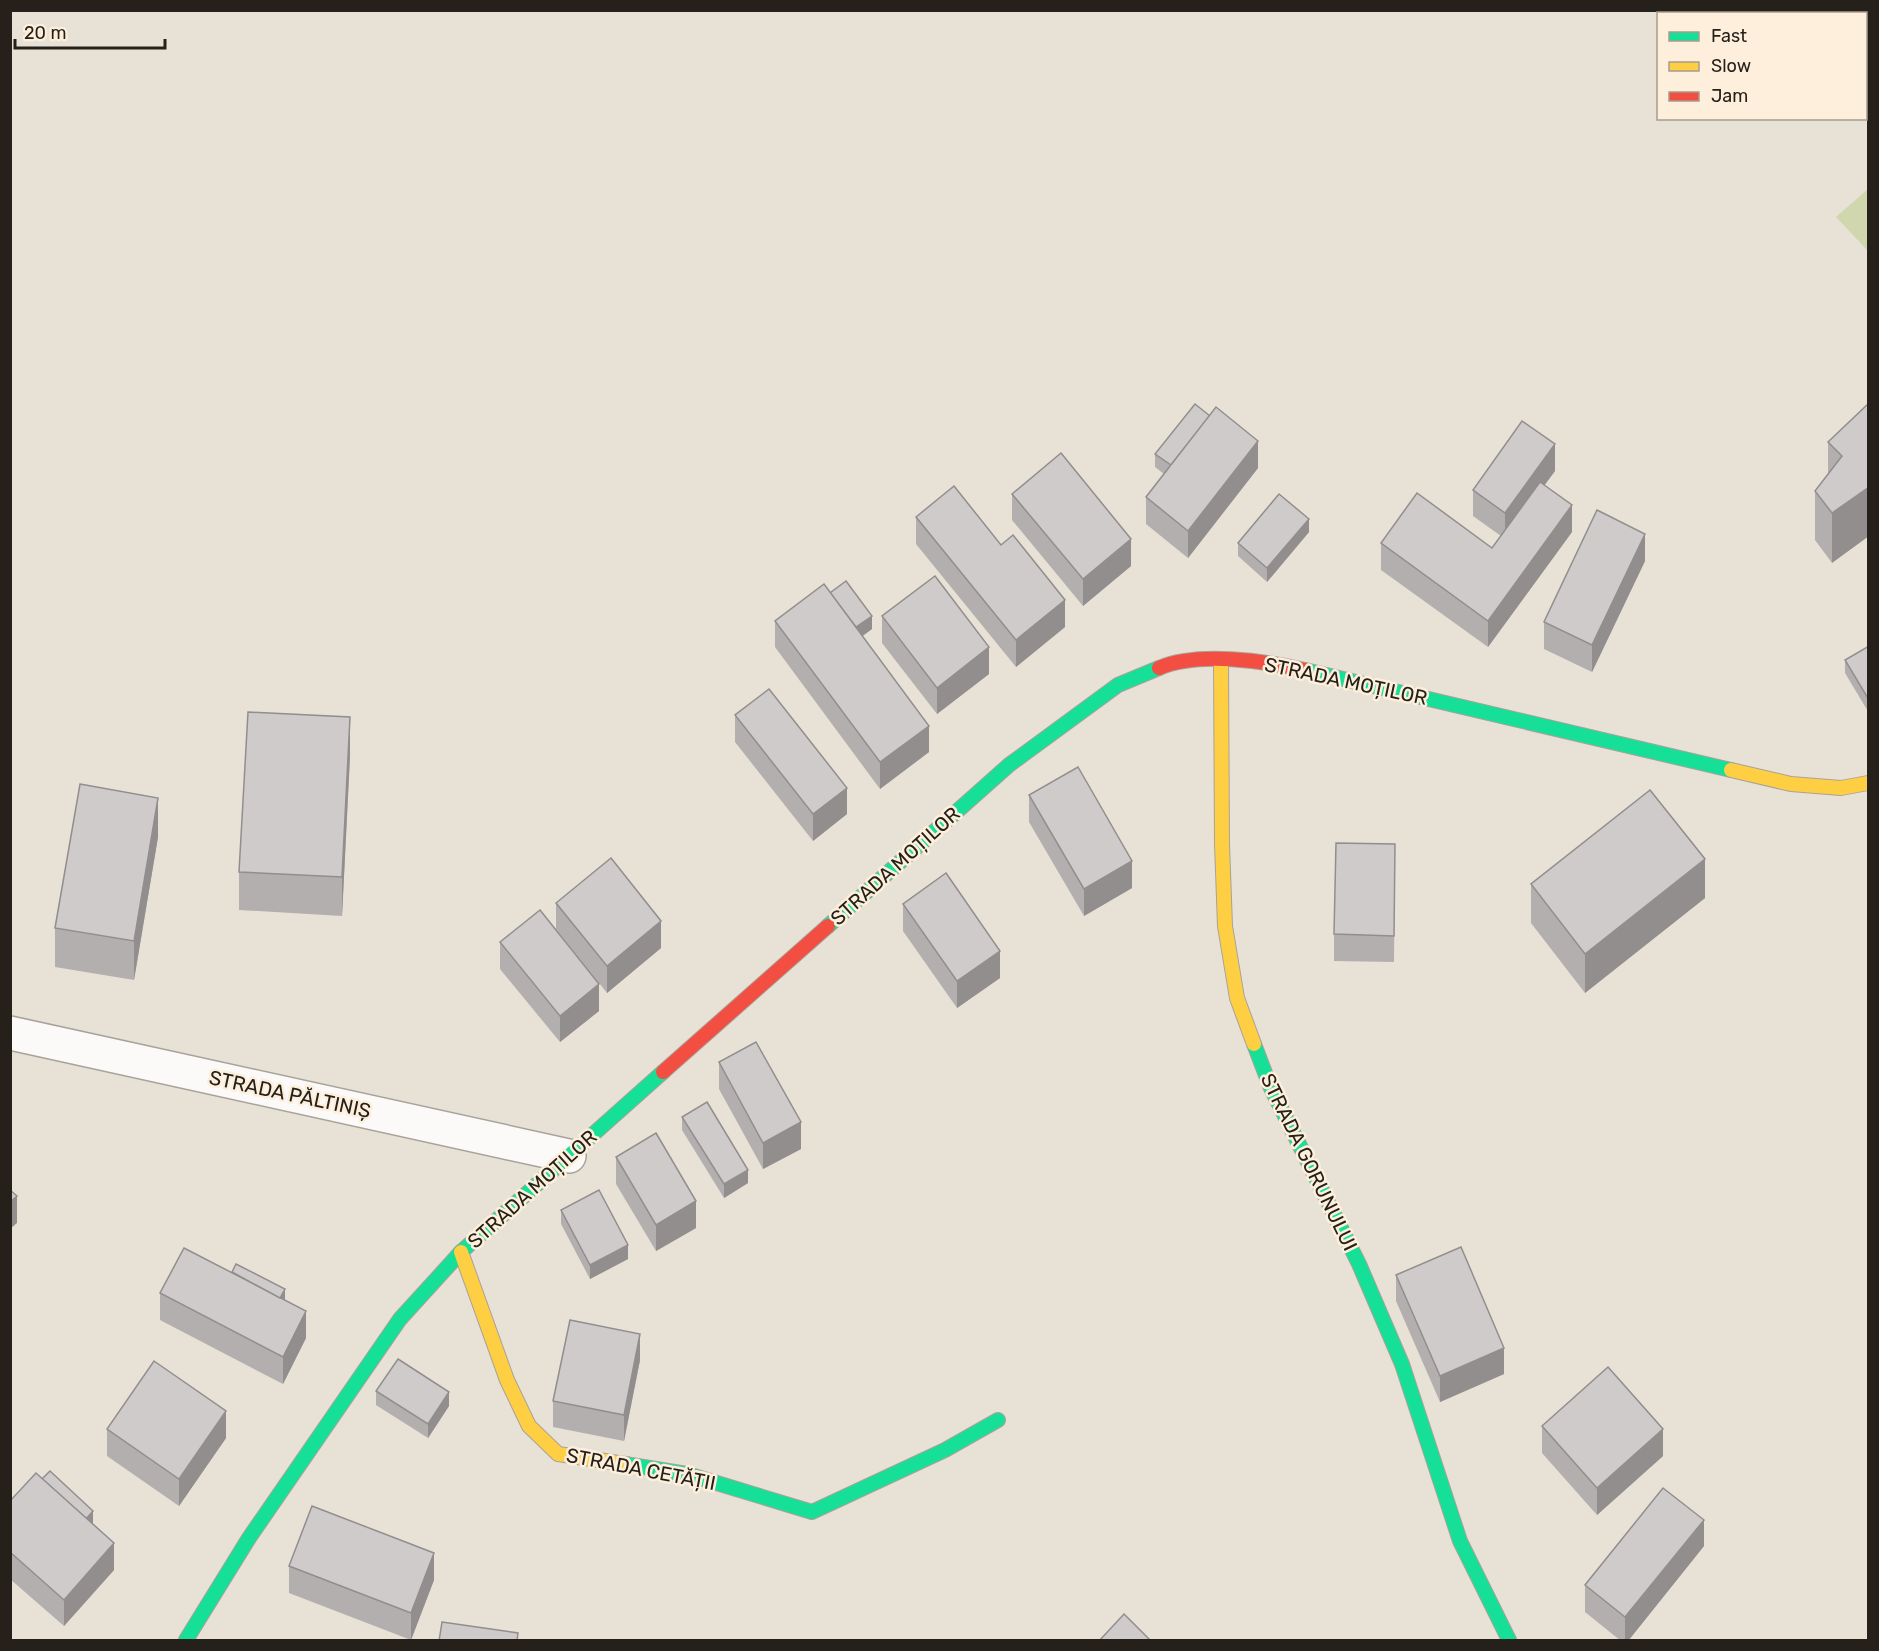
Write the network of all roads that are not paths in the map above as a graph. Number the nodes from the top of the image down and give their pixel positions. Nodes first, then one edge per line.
1 (1221, 659) junction
2 (1869, 783) edge
3 (10, 1033) edge
4 (570, 1156) junction
5 (461, 1252) junction
6 (998, 1420) dead end
7 (186, 1641) edge
8 (1509, 1641) edge

1 - 2 main road, STRADA MOȚILOR
1 - 4 main road, STRADA MOȚILOR
1 - 8 main road, STRADA GORUNULUI
3 - 4 street, STRADA PĂLTINIȘ
4 - 5 main road, STRADA MOȚILOR
5 - 6 main road, STRADA CETĂȚII
5 - 7 main road, STRADA MOȚILOR

